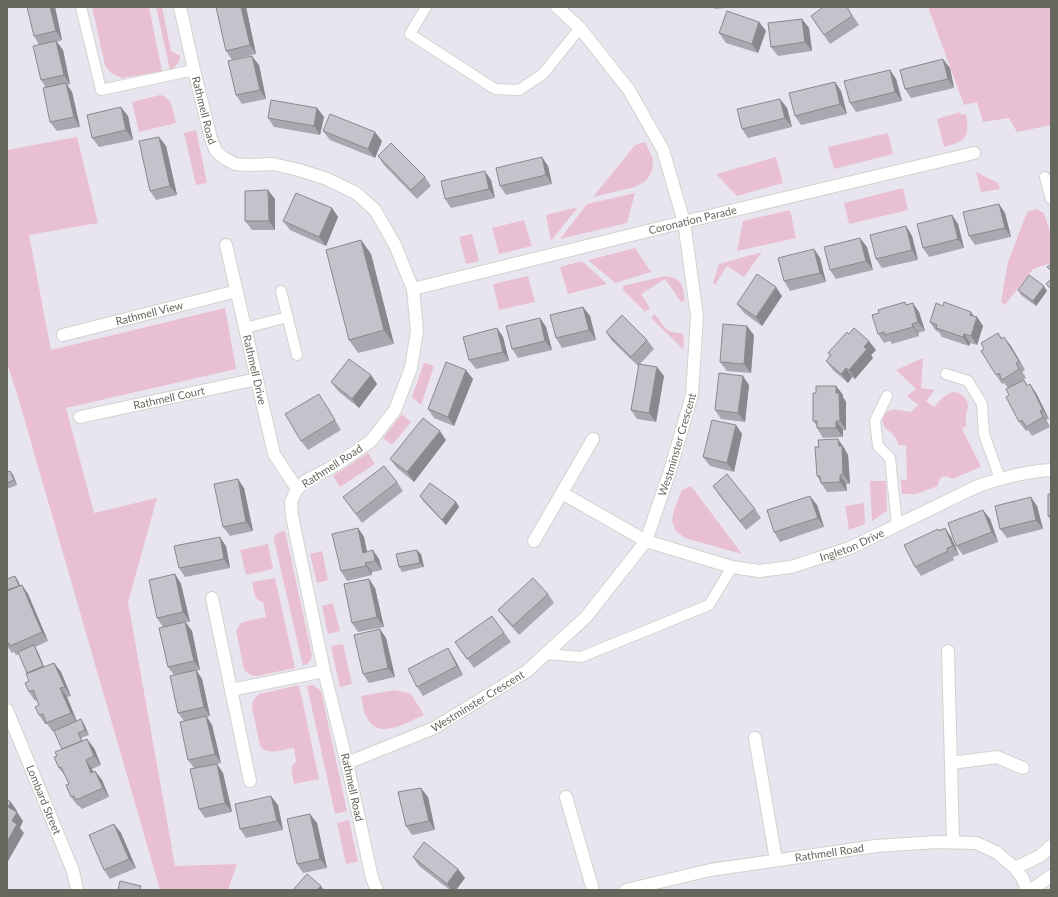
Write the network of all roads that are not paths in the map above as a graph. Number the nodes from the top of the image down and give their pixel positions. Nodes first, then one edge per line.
1 (81, 7) edge
2 (180, 7) edge
3 (426, 7) edge
4 (557, 7) edge
5 (580, 28) junction
6 (194, 70) junction
7 (974, 153) dead end
8 (1045, 177) dead end
9 (1051, 199) edge
10 (684, 222) junction
11 (226, 245) dead end
12 (413, 289) junction
13 (236, 291) junction
14 (281, 291) dead end
15 (288, 317) junction
16 (245, 328) junction
17 (63, 335) dead end
18 (297, 355) dead end
19 (946, 374) dead end
20 (257, 379) junction
21 (887, 396) dead end
22 (80, 417) dead end
23 (593, 439) dead end
24 (1051, 470) edge
25 (1000, 479) junction
26 (297, 489) junction
27 (562, 493) junction
28 (897, 525) junction
29 (534, 541) dead end
30 (646, 541) junction
31 (732, 567) junction
32 (212, 598) dead end
33 (948, 651) dead end
34 (546, 654) junction
35 (324, 671) junction
36 (231, 690) junction
37 (7, 710) edge
38 (755, 738) dead end
39 (347, 763) junction
40 (951, 763) junction
41 (1023, 768) dead end
42 (250, 781) dead end
43 (566, 797) dead end
44 (953, 842) junction
45 (1051, 846) edge
46 (776, 860) junction
47 (1015, 868) junction
48 (1051, 876) edge
49 (1025, 884) edge
50 (77, 890) edge
51 (376, 890) edge
52 (593, 890) edge
53 (626, 890) edge
54 (1031, 890) edge

1 - 6 lane
2 - 6 street, Rathmell Road
3 - 5 lane
4 - 5 street, Westminster Crescent
5 - 10 street, Westminster Crescent
6 - 12 street, Rathmell Road
7 - 10 street, Coronation Parade
8 - 9 lane
10 - 12 street, Coronation Parade
10 - 30 street, Westminster Crescent
11 - 13 street, Rathmell Drive
12 - 26 street, Rathmell Road
13 - 16 street, Rathmell Drive
13 - 17 street, Rathmell View
14 - 15 lane
15 - 16 lane
15 - 18 lane
16 - 20 street, Rathmell Drive
19 - 25 lane
20 - 22 street, Rathmell Court
20 - 26 street, Rathmell Drive
21 - 28 lane
23 - 27 street
24 - 25 street, Ingleton Drive
25 - 28 street, Ingleton Drive
26 - 35 street, Rathmell Road
27 - 29 street
27 - 30 street, Ingleton Drive
28 - 31 street, Ingleton Drive
30 - 31 street, Ingleton Drive
30 - 34 street, Westminster Crescent
31 - 34 lane
32 - 36 street
33 - 40 street
34 - 39 street, Westminster Crescent
35 - 36 street
35 - 39 street, Rathmell Road
36 - 42 street
37 - 50 street, Lombard Street
38 - 46 street
39 - 51 street, Rathmell Road
40 - 41 street
40 - 44 street
43 - 52 street
44 - 46 street, Rathmell Road
44 - 47 street, Rathmell Road
45 - 47 street
46 - 53 street, Rathmell Road
47 - 49 street, Rathmell Road
48 - 54 street

